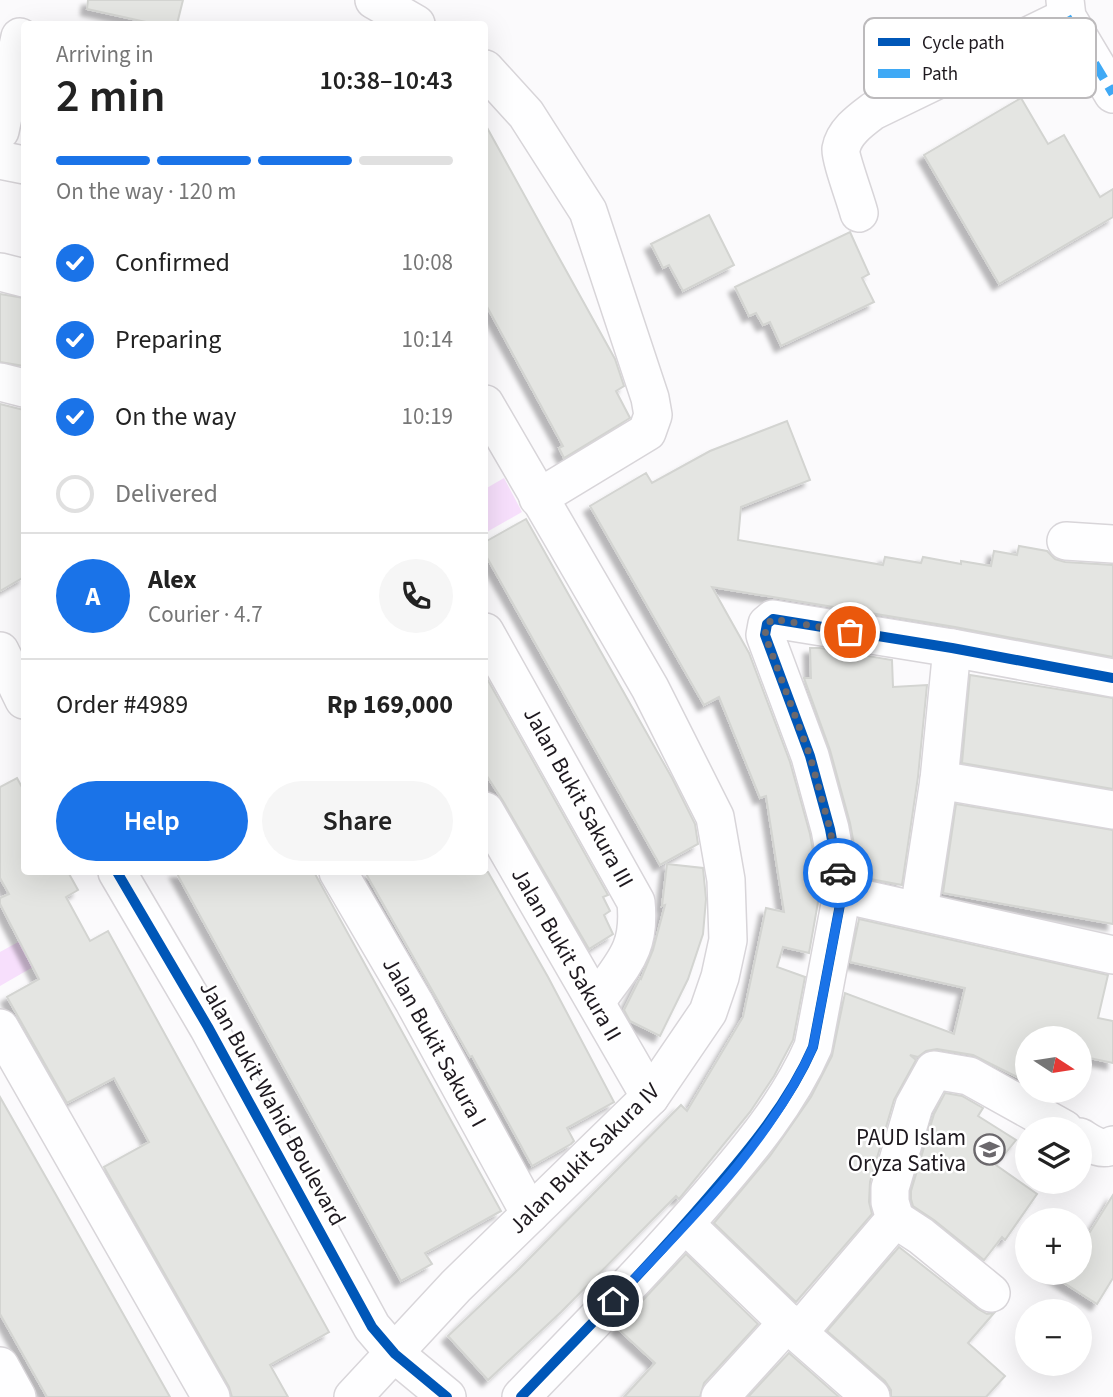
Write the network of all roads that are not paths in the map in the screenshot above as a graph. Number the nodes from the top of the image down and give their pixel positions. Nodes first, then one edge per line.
1 (374, 0) edge
2 (1066, 8) edge
3 (1047, 18) edge
4 (411, 21) edge
5 (15, 36) edge
6 (1096, 63) edge
7 (488, 72) edge
8 (1113, 94) edge
9 (897, 98) edge
10 (0, 131) edge
11 (0, 160) edge
12 (21, 164) edge
13 (859, 213) dead end
14 (0, 272) edge
15 (21, 277) edge
16 (0, 383) edge
17 (21, 387) edge
18 (488, 409) edge
19 (538, 498) junction
20 (1066, 541) dead end
21 (1113, 544) edge
22 (488, 637) edge
23 (953, 648) junction
24 (0, 651) edge
25 (1113, 678) edge
26 (21, 694) edge
27 (939, 780) junction
28 (1113, 810) edge
29 (488, 816) edge
30 (119, 875) edge
31 (340, 875) edge
32 (842, 894) junction
33 (919, 910) junction
34 (1113, 955) edge
35 (596, 1002) junction
36 (0, 1028) edge
37 (650, 1097) junction
38 (1042, 1117) edge
39 (1092, 1144) edge
40 (1113, 1145) edge
41 (530, 1214) junction
42 (895, 1219) junction
43 (685, 1224) junction
44 (990, 1293) dead end
45 (793, 1328) junction
46 (382, 1362) edge
47 (0, 1366) edge
48 (17, 1397) edge
49 (211, 1397) edge
50 (353, 1397) edge
51 (447, 1397) edge
52 (521, 1397) edge
53 (720, 1397) edge
54 (871, 1397) edge

1 - 4 street
2 - 3 street
5 - 10 street
6 - 8 street
7 - 19 street
9 - 13 street
11 - 12 street
14 - 15 street
16 - 17 street
18 - 19 street, Jalan Bukit Sakura IV
19 - 37 street, Jalan Bukit Sakura IV
20 - 21 street
22 - 35 street, Jalan Bukit Sakura III
23 - 25 street
23 - 27 street
23 - 32 street
24 - 26 street
27 - 28 street
27 - 33 street
29 - 35 street, Jalan Bukit Sakura II
30 - 46 street, Jalan Bukit Wahid Boulevard
31 - 41 street, Jalan Bukit Sakura I
32 - 33 street
32 - 43 street
33 - 34 street
35 - 37 street, Jalan Bukit Sakura II
36 - 49 street
37 - 41 street, Jalan Bukit Sakura IV
38 - 42 street
39 - 40 street
41 - 46 street, Jalan Bukit Sakura IV
42 - 44 street
42 - 45 street
43 - 45 street
43 - 52 street
45 - 53 street
45 - 54 street
46 - 50 street, Jalan Bukit Sakura IV
46 - 51 street
47 - 48 street

